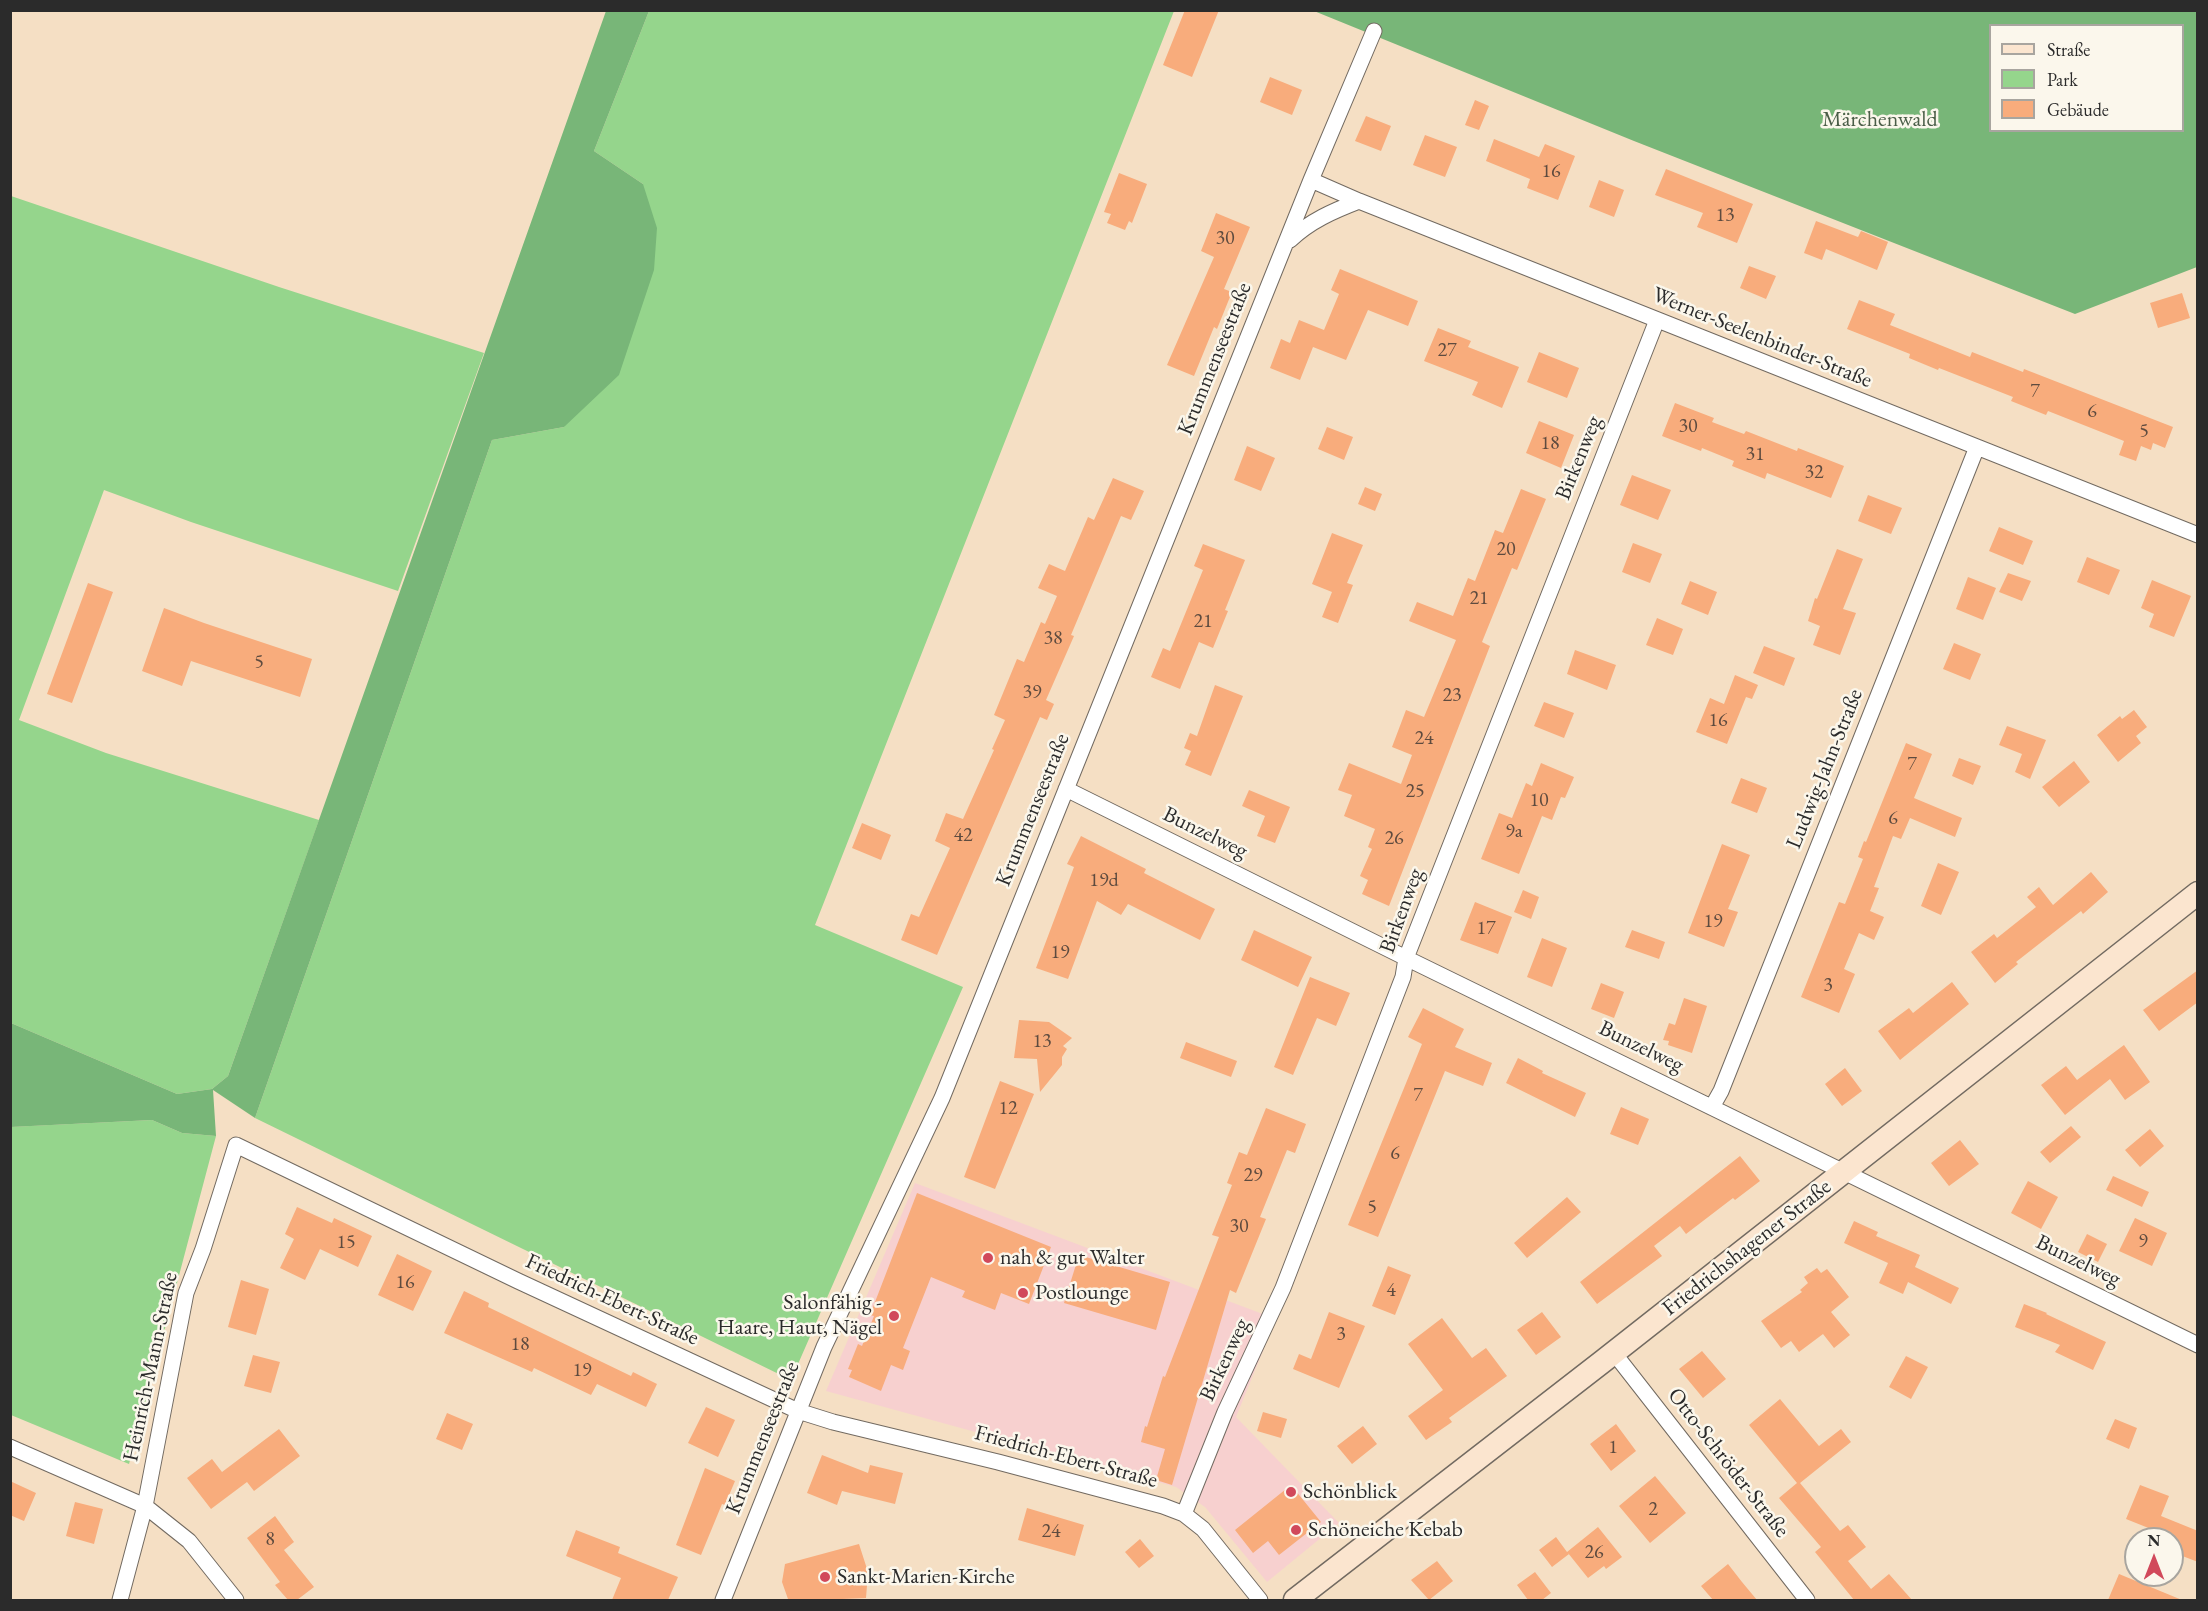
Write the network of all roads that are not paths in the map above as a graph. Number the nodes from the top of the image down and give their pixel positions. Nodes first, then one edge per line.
1 (1374, 31) dead end
2 (1311, 180) junction
3 (1359, 201) junction
4 (1286, 244) junction
5 (1658, 320) junction
6 (1977, 447) junction
7 (2198, 535) edge
8 (1066, 789) junction
9 (2198, 893) edge
10 (1406, 958) junction
11 (1712, 1107) junction
12 (236, 1146) joint
13 (1843, 1171) junction
14 (2198, 1345) edge
15 (1614, 1353) junction
16 (798, 1411) junction
17 (10, 1447) edge
18 (145, 1506) junction
19 (1184, 1514) junction
20 (120, 1600) edge
21 (236, 1600) edge
22 (723, 1600) edge
23 (1260, 1600) edge
24 (1295, 1600) edge
25 (1807, 1600) edge

1 - 2 street, Krummenseestraße
2 - 3 street, Werner-Seelenbinder-Straße
2 - 4 street, Krummenseestraße
3 - 4 street
3 - 5 street, Werner-Seelenbinder-Straße
4 - 8 street, Krummenseestraße
5 - 6 street, Werner-Seelenbinder-Straße
5 - 10 street, Birkenweg
6 - 7 street, Werner-Seelenbinder-Straße
6 - 11 street, Ludwig-Jahn-Straße
8 - 10 street, Bunzelweg
8 - 16 street, Krummenseestraße
9 - 13 main road, Friedrichshagener Straße
10 - 11 street, Bunzelweg
10 - 19 street, Birkenweg
11 - 13 street, Bunzelweg
12 - 16 street, Friedrich-Ebert-Straße
12 - 18 street, Heinrich-Mann-Straße
13 - 14 street, Bunzelweg
13 - 15 main road, Friedrichshagener Straße
15 - 24 main road, Friedrichshagener Straße
15 - 25 street, Otto-Schröder-Straße
16 - 19 street, Friedrich-Ebert-Straße
16 - 22 street, Krummenseestraße
17 - 18 street
18 - 20 street, Heinrich-Mann-Straße
18 - 21 street
19 - 23 street, Friedrich-Ebert-Straße

